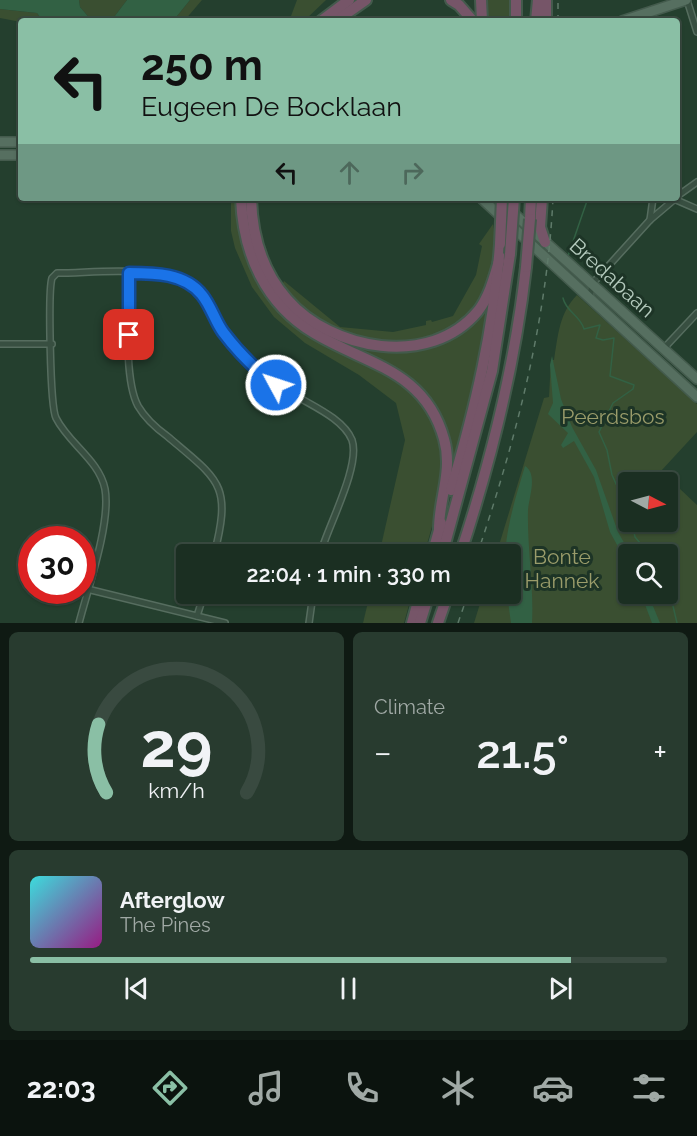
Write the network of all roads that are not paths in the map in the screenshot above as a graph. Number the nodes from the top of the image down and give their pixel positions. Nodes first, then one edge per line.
1 (349, 0) edge
2 (366, 0) edge
3 (451, 0) edge
4 (481, 0) edge
5 (516, 0) edge
6 (533, 0) edge
7 (538, 0) edge
8 (546, 0) edge
9 (687, 0) edge
10 (325, 18) edge
11 (340, 18) edge
12 (470, 18) edge
13 (482, 18) edge
14 (516, 18) edge
15 (534, 18) edge
16 (535, 18) edge
17 (546, 18) edge
18 (631, 18) edge
19 (697, 32) edge
20 (18, 142) edge
21 (2, 143) edge
22 (1, 155) edge
23 (18, 155) edge
24 (697, 182) edge
25 (680, 194) edge
26 (680, 200) edge
27 (241, 201) edge
28 (251, 201) edge
29 (484, 201) edge
30 (501, 201) edge
31 (501, 201) edge
32 (502, 201) edge
33 (514, 201) edge
34 (534, 201) edge
35 (534, 201) edge
36 (653, 201) edge
37 (672, 201) edge
38 (697, 209) edge
39 (496, 212) junction
40 (650, 220) junction
41 (545, 242) junction
42 (499, 261) junction
43 (129, 273) junction
44 (592, 284) junction
45 (591, 298) junction
46 (697, 313) edge
47 (0, 344) edge
48 (52, 344) junction
49 (667, 345) dead end
50 (697, 379) edge
51 (276, 385) dead end
52 (697, 397) edge
53 (298, 398) dead end
54 (439, 530) junction
55 (216, 544) edge
56 (324, 544) edge
57 (435, 544) edge
58 (445, 544) edge
59 (463, 544) edge
60 (96, 553) edge
61 (96, 591) edge
62 (83, 604) edge
63 (201, 604) edge
64 (312, 604) edge
65 (417, 604) edge
66 (426, 604) edge
67 (445, 604) edge
68 (197, 616) junction
69 (79, 623) edge
70 (225, 623) edge
71 (309, 623) edge
72 (412, 623) edge
73 (420, 623) edge
74 (438, 623) edge

1 - 10 highway
2 - 11 highway
3 - 12 highway
4 - 13 highway
5 - 14 highway
6 - 15 highway
7 - 16 highway
8 - 17 highway
9 - 18 main road
9 - 19 street
20 - 21 main road
22 - 23 main road
24 - 25 street
26 - 38 street
27 - 54 highway
28 - 42 highway
29 - 39 main road, Bredabaan
30 - 42 highway, bridge
31 - 39 street
32 - 41 main road, Bredabaan
33 - 58 highway, bridge
34 - 41 highway
35 - 59 highway, bridge
36 - 40 street
37 - 40 street
39 - 45 main road, Bredabaan
40 - 44 street
41 - 44 main road, Bredabaan
42 - 54 highway
43 - 48 street
43 - 51 street
43 - 55 street
44 - 45 street
44 - 50 main road, Bredabaan
45 - 52 main road, Bredabaan
46 - 49 street
47 - 48 street
48 - 60 street
53 - 56 street
54 - 57 highway
61 - 68 street
62 - 69 street
63 - 68 street
64 - 71 street
65 - 72 highway
66 - 73 highway
67 - 74 highway
68 - 70 street

